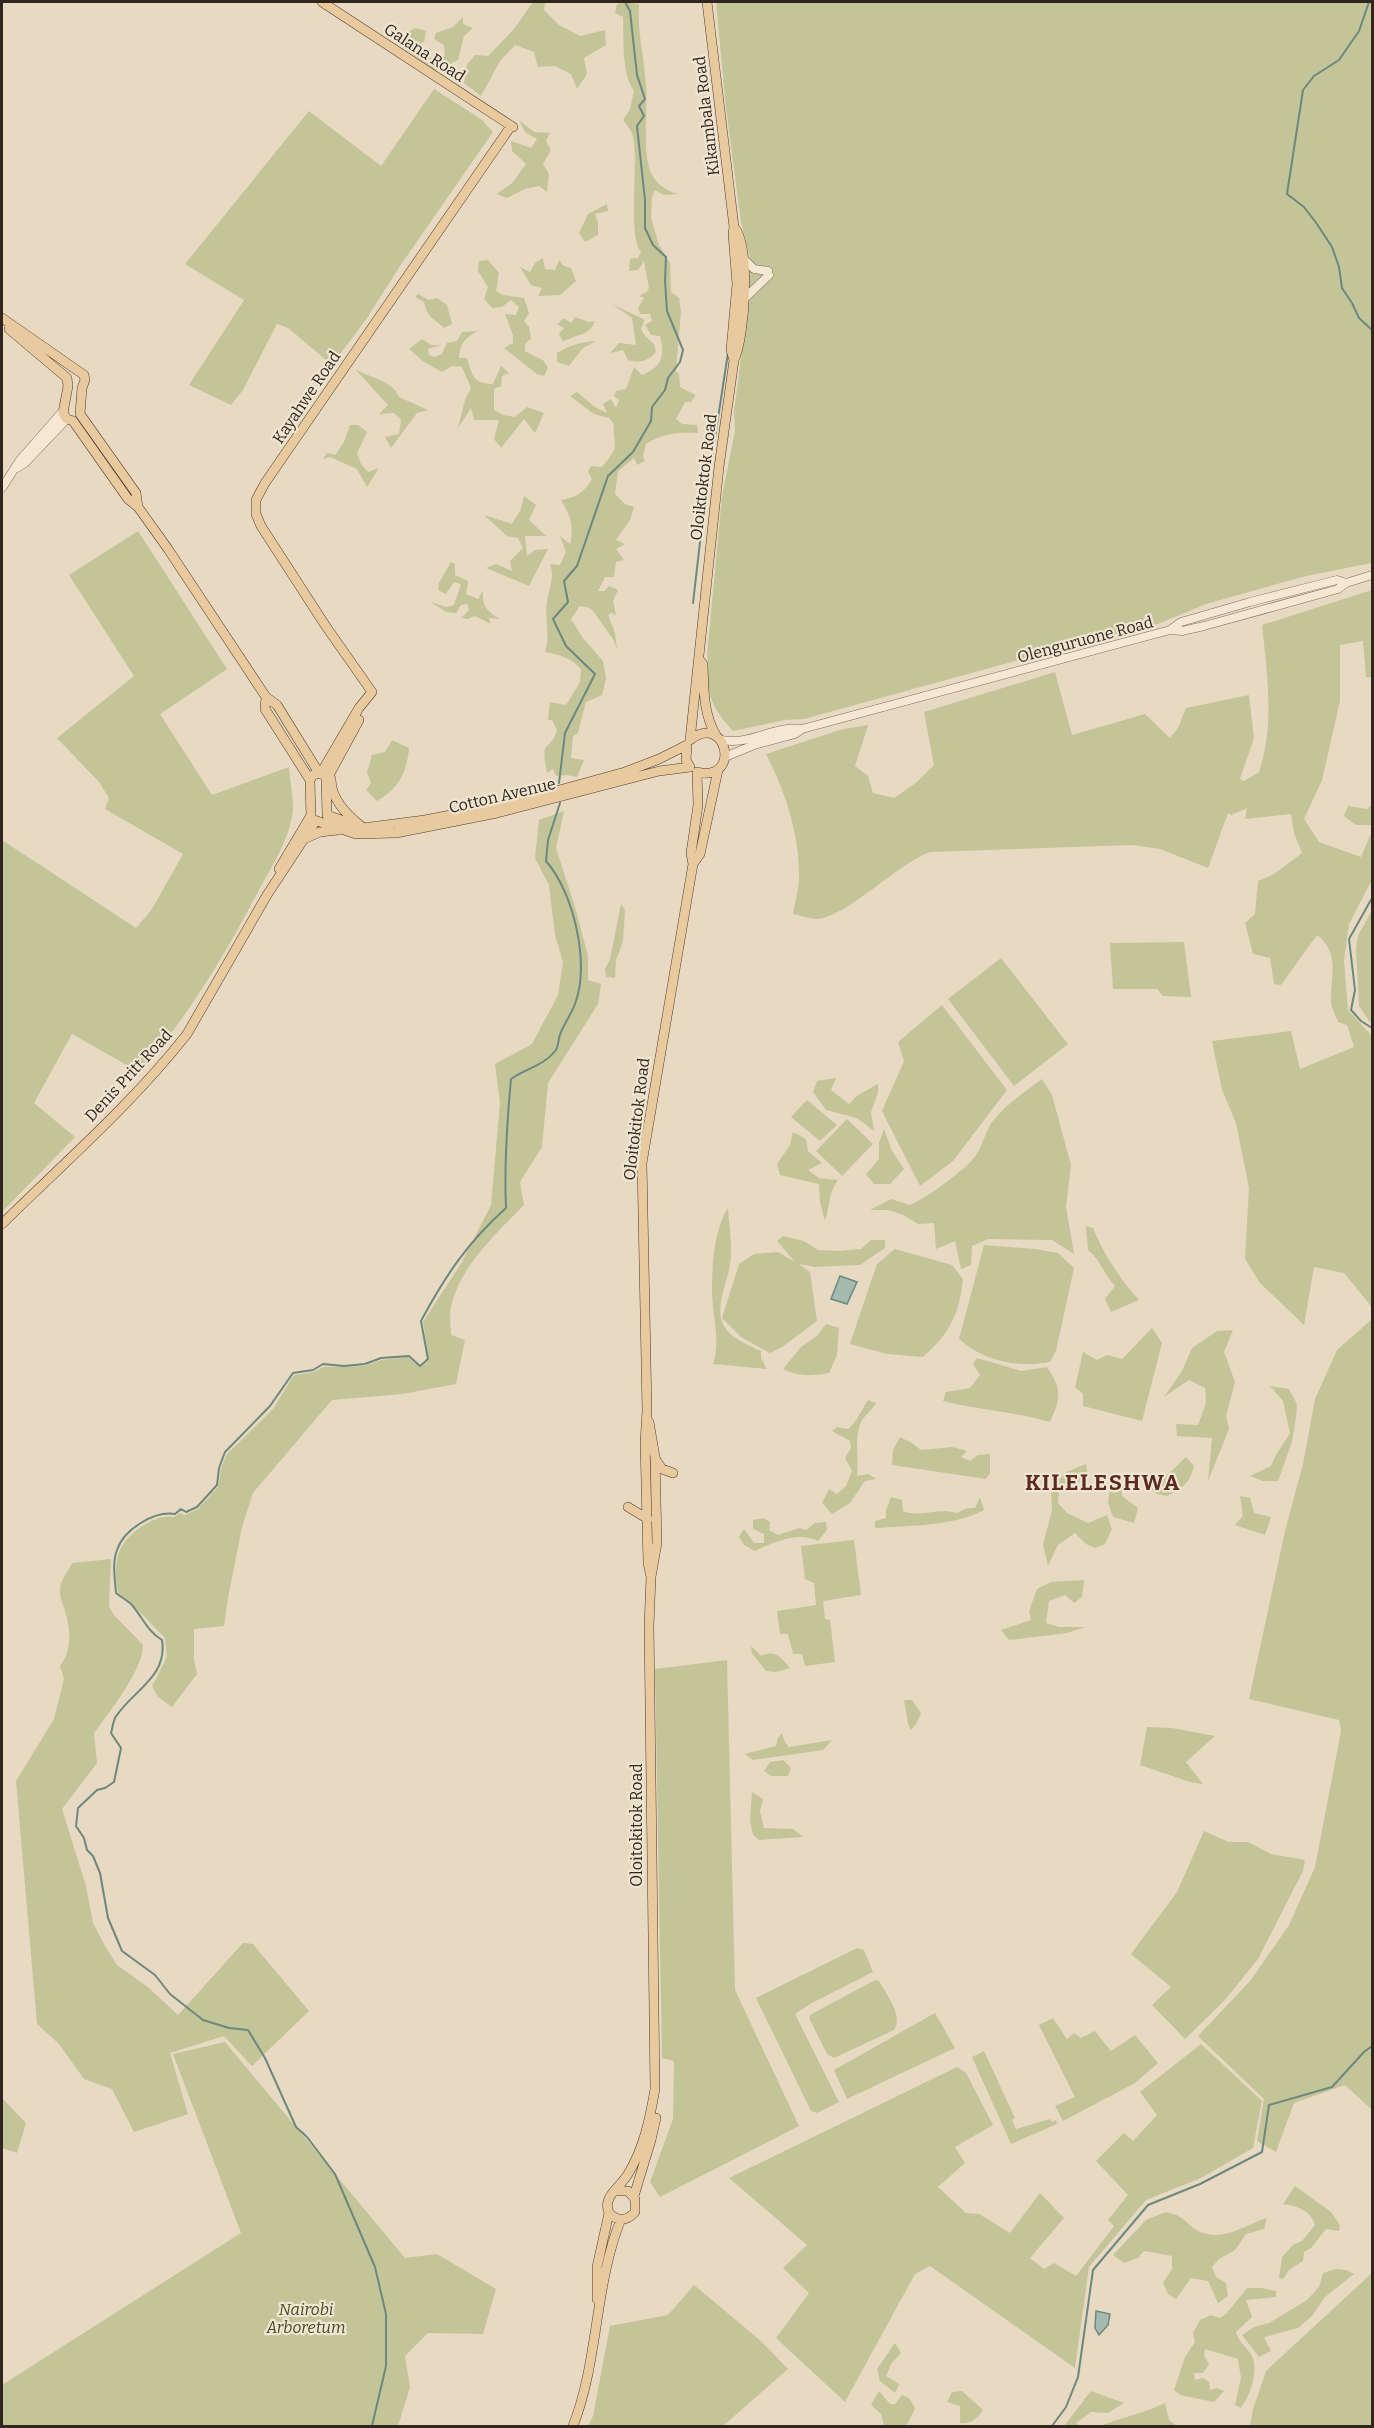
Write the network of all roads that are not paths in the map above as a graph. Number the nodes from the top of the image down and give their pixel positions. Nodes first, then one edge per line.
1 (322, 2) edge
2 (707, 2) edge
3 (512, 127) joint
4 (734, 227) junction
5 (743, 258) junction
6 (744, 299) junction
7 (2, 318) edge
8 (2, 325) edge
9 (734, 360) junction
10 (76, 371) junction
11 (68, 384) junction
12 (82, 388) junction
13 (71, 413) junction
14 (2, 488) edge
15 (138, 507) junction
16 (1372, 575) edge
17 (699, 659) junction
18 (266, 697) junction
19 (802, 729) junction
20 (719, 739) junction
21 (689, 742) junction
22 (725, 757) junction
23 (694, 769) junction
24 (718, 770) junction
25 (325, 776) junction
26 (310, 782) junction
27 (318, 816) junction
28 (363, 828) junction
29 (343, 831) junction
30 (306, 838) junction
31 (693, 864) junction
32 (267, 895) junction
33 (2, 1224) edge
34 (647, 1411) junction
35 (655, 1457) junction
36 (673, 1473) dead end
37 (628, 1507) dead end
38 (648, 1519) junction
39 (651, 1577) junction
40 (655, 2089) junction
41 (616, 2191) junction
42 (634, 2196) junction
43 (609, 2213) junction
44 (621, 2219) junction
45 (597, 2307) junction
46 (573, 2427) edge

1 - 3 main road, Galana Road
2 - 4 main road, Kikambala Road
3 - 25 main road, Kayahwe Road
4 - 5 main road, Oloiktoktok Road
4 - 9 main road
5 - 6 main road, Oloiktoktok Road
5 - 6 street
6 - 9 main road, Oloiktoktok Road
7 - 10 main road
8 - 11 main road
9 - 17 main road, Oloiktoktok Road
10 - 11 main road
10 - 12 main road
11 - 12 main road
11 - 13 main road
12 - 13 main road
13 - 14 street
13 - 15 main road
13 - 15 main road
15 - 18 main road
16 - 19 street, Olenguruone Road
17 - 20 main road, Oloiktoktok Road
17 - 21 main road, Oloiktoktok Road
18 - 25 main road
18 - 26 main road
19 - 20 street, Olenguruone Road
19 - 22 street, Olenguruone Road
20 - 21 main road
20 - 22 main road
21 - 23 main road
21 - 28 main road, Cotton Avenue
22 - 24 main road
23 - 24 main road
23 - 29 main road, Cotton Avenue
23 - 31 main road
24 - 31 main road
25 - 26 main road
25 - 26 main road
25 - 27 main road
25 - 28 main road
26 - 27 main road
27 - 28 main road, Cotton Avenue
27 - 29 main road, Cotton Avenue
27 - 30 main road, Denis Pritt Road
27 - 32 main road, Denis Pritt Road
29 - 30 main road
30 - 32 main road, Denis Pritt Road
31 - 34 main road, Oloitokitok Road
32 - 33 main road, Denis Pritt Road
34 - 35 main road, Oloitokitok Road
34 - 38 main road, Oloitokitok Road
35 - 36 main road
35 - 39 main road, Oloitokitok Road
37 - 38 main road
38 - 39 main road, Oloitokitok Road
39 - 40 main road, Oloitokitok Road
40 - 41 main road
40 - 42 main road
41 - 42 main road
41 - 43 main road
42 - 44 main road
43 - 44 main road
43 - 45 main road
44 - 45 main road
45 - 46 main road

